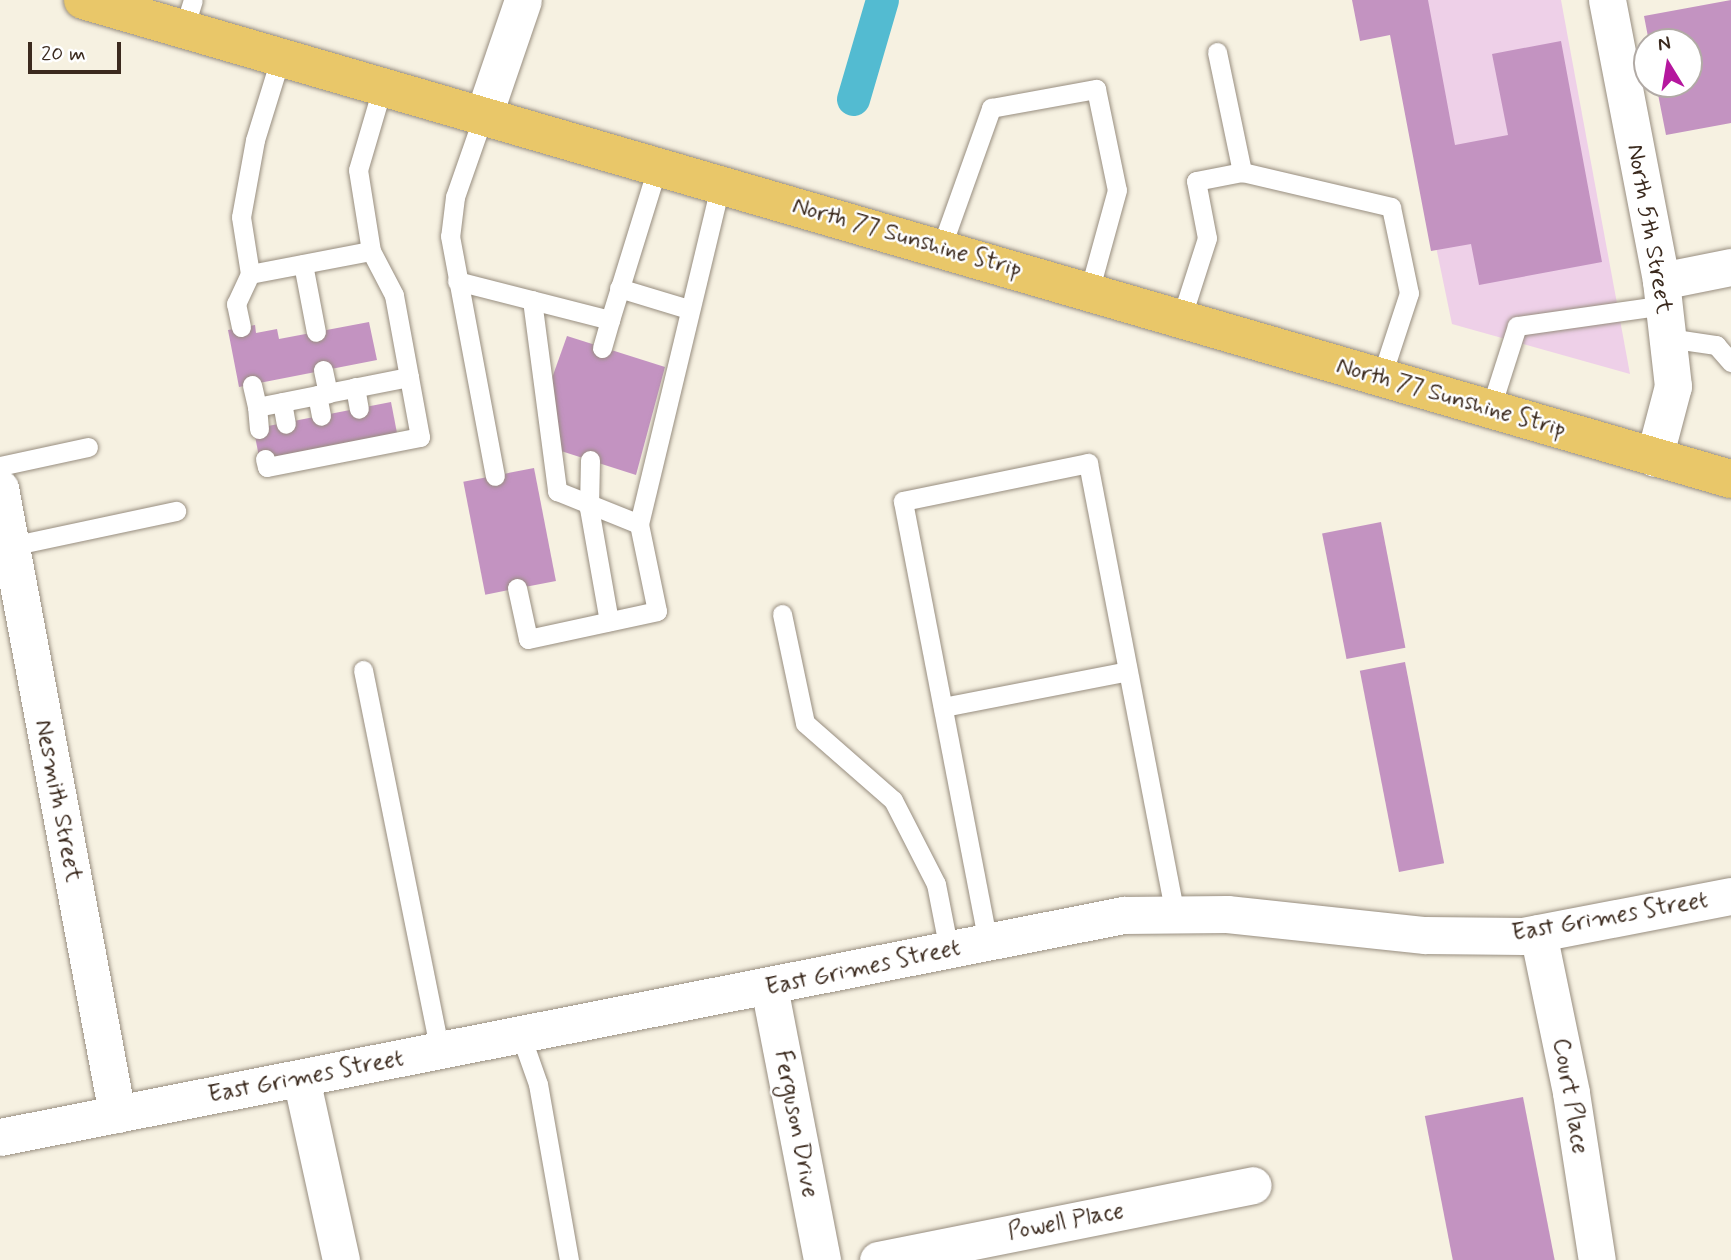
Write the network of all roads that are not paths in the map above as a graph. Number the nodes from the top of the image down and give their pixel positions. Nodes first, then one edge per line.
1 (83, 0) edge
2 (1607, 0) edge
3 (519, 1) edge
4 (188, 14) edge
5 (1217, 52) dead end
6 (281, 56) junction
7 (383, 85) junction
8 (484, 114) junction
9 (658, 165) junction
10 (1242, 172) junction
11 (721, 183) junction
12 (941, 248) junction
13 (371, 251) junction
14 (303, 264) junction
15 (1731, 267) edge
16 (250, 274) junction
17 (457, 281) junction
18 (619, 288) junction
19 (1089, 292) junction
20 (532, 300) junction
21 (1664, 308) junction
22 (688, 309) junction
23 (1181, 319) junction
24 (610, 320) junction
25 (241, 327) dead end
26 (316, 332) dead end
27 (602, 348) dead end
28 (1731, 362) edge
29 (323, 370) dead end
30 (409, 377) junction
31 (1381, 378) junction
32 (252, 385) dead end
33 (355, 387) junction
34 (322, 394) junction
35 (282, 402) junction
36 (257, 407) junction
37 (359, 409) dead end
38 (1490, 410) junction
39 (321, 416) dead end
40 (286, 424) dead end
41 (259, 429) dead end
42 (88, 447) dead end
43 (1654, 458) junction
44 (265, 459) dead end
45 (590, 460) dead end
46 (0, 466) edge
47 (495, 476) dead end
48 (1731, 479) edge
49 (0, 488) edge
50 (589, 508) junction
51 (176, 511) dead end
52 (639, 524) junction
53 (10, 545) junction
54 (517, 588) dead end
55 (782, 614) dead end
56 (609, 621) junction
57 (363, 670) dead end
58 (1128, 671) junction
59 (943, 707) junction
60 (1731, 896) edge
61 (1175, 914) junction
62 (1538, 933) junction
63 (988, 943) junction
64 (949, 950) junction
65 (769, 987) junction
66 (521, 1036) junction
67 (440, 1051) junction
68 (301, 1078) junction
69 (117, 1114) junction
70 (0, 1137) edge
71 (1253, 1185) dead end
72 (341, 1260) edge
73 (569, 1260) edge
74 (822, 1260) edge
75 (878, 1260) edge
76 (1597, 1260) edge

1 - 4 main road, North 77 Sunshine Strip
2 - 21 street, North 5th Street
3 - 8 street
4 - 6 main road, North 77 Sunshine Strip
5 - 10 lane
6 - 7 main road, North 77 Sunshine Strip
6 - 16 lane
7 - 8 main road, North 77 Sunshine Strip
7 - 13 lane
8 - 9 main road, North 77 Sunshine Strip
8 - 17 lane
9 - 11 main road, North 77 Sunshine Strip
9 - 18 lane
10 - 23 lane
10 - 31 lane
11 - 12 main road, North 77 Sunshine Strip
11 - 22 lane
12 - 19 main road, North 77 Sunshine Strip
12 - 19 lane
13 - 14 lane
13 - 30 lane
14 - 16 lane
14 - 26 lane
15 - 21 street
16 - 25 lane
17 - 20 lane
17 - 47 lane
18 - 22 lane
18 - 24 lane
19 - 23 main road, North 77 Sunshine Strip
20 - 24 lane
20 - 50 lane
21 - 28 lane
21 - 38 lane
21 - 43 street, North 5th Street
22 - 52 lane
23 - 31 main road, North 77 Sunshine Strip
24 - 27 lane
29 - 34 lane
30 - 33 lane
30 - 44 lane
31 - 38 main road, North 77 Sunshine Strip
32 - 36 lane
33 - 34 lane
33 - 37 lane
34 - 35 lane
34 - 39 lane
35 - 36 lane
35 - 40 lane
36 - 41 lane
38 - 43 main road, North 77 Sunshine Strip
42 - 46 lane
43 - 48 main road, North 77 Sunshine Strip
45 - 50 lane
49 - 53 street, Nesmith Street
50 - 52 lane
50 - 56 lane
51 - 53 lane
52 - 56 lane
53 - 69 street, Nesmith Street
54 - 56 lane
55 - 64 lane
57 - 67 lane
58 - 59 lane
58 - 59 lane
58 - 61 lane
59 - 63 lane
60 - 62 street, East Grimes Street
61 - 62 street, East Grimes Street
61 - 63 street, East Grimes Street
62 - 76 street, Court Place
63 - 64 street, East Grimes Street
64 - 65 street, East Grimes Street
65 - 66 street, East Grimes Street
65 - 74 street, Ferguson Drive
66 - 67 street, East Grimes Street
66 - 73 lane
67 - 68 street, East Grimes Street
68 - 69 street, East Grimes Street
68 - 72 street
69 - 70 street, East Grimes Street
71 - 75 street, Powell Place

